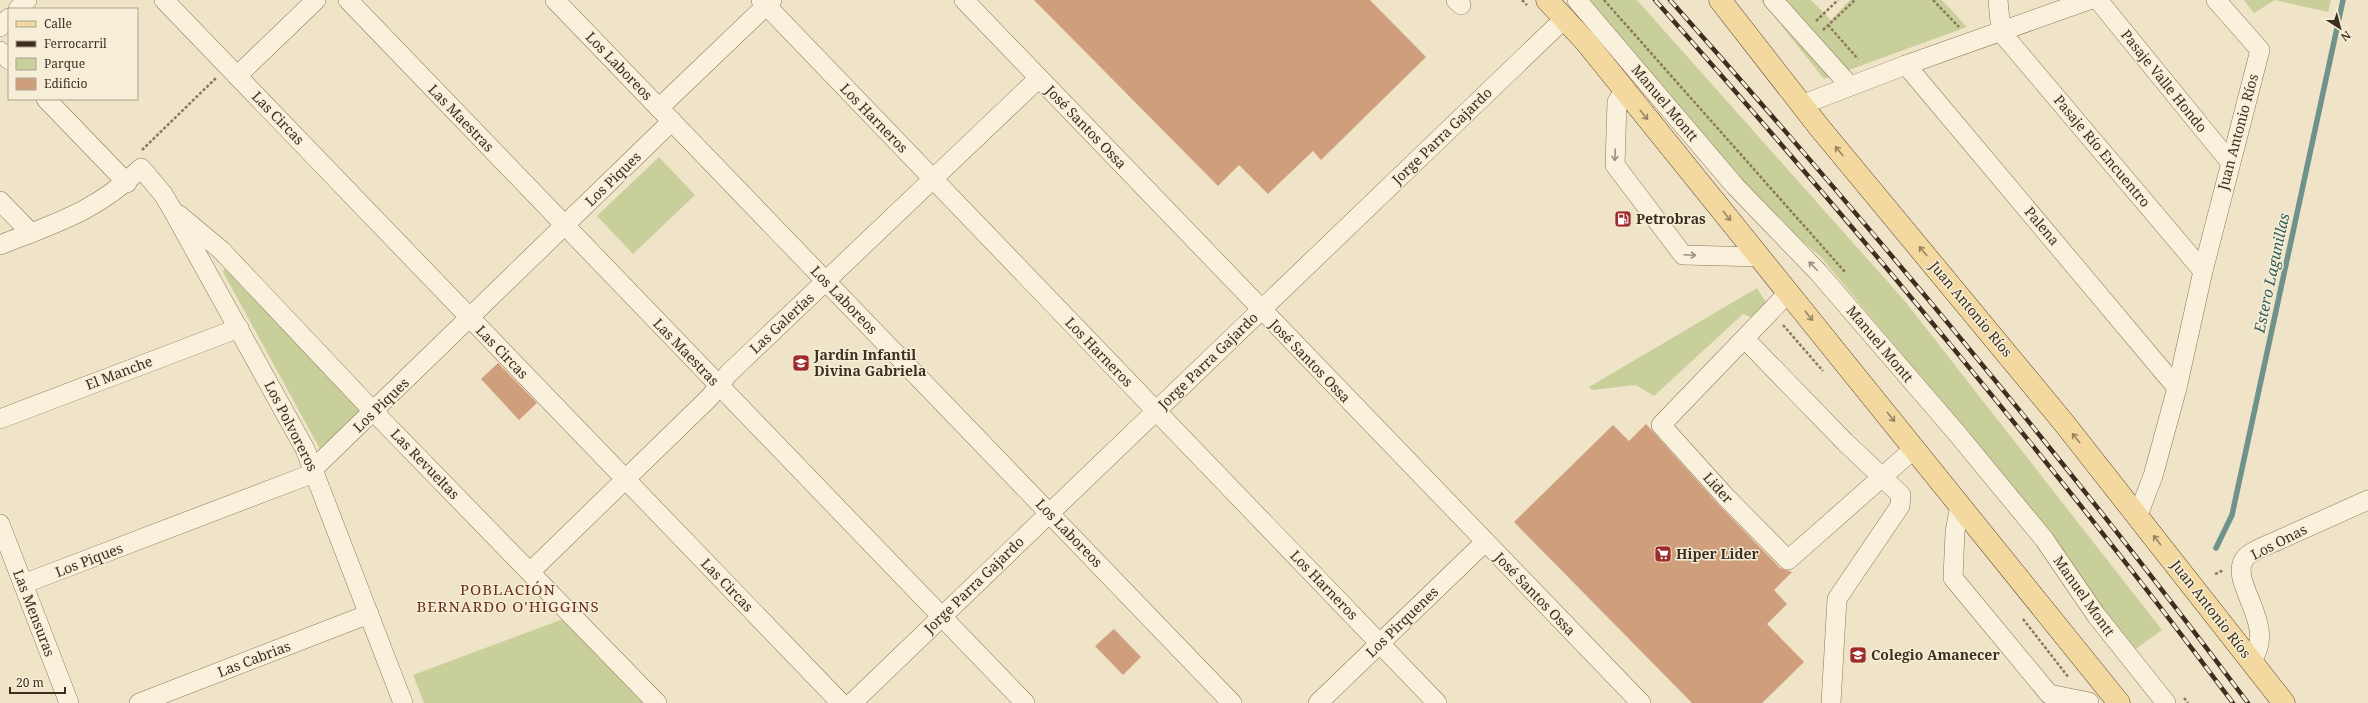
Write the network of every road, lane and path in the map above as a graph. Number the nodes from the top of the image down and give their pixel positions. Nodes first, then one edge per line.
1 (27, 0) edge
2 (164, 0) edge
3 (316, 0) edge
4 (348, 0) edge
5 (555, 0) edge
6 (964, 0) edge
7 (1547, 0) edge
8 (1577, 0) edge
9 (1604, 0) edge
10 (1720, 0) edge
11 (1773, 0) edge
12 (1838, 0) edge
13 (1855, 0) edge
14 (1933, 0) edge
15 (1998, 0) edge
16 (2089, 0) edge
17 (2098, 0) edge
18 (2216, 0) edge
19 (766, 2) edge
20 (19, 8) edge
21 (1565, 9) edge
22 (1612, 9) dead end
23 (8, 19) edge
24 (1828, 25) junction
25 (0, 27) edge
26 (2001, 32) junction
27 (1806, 37) junction
28 (1973, 42) junction
29 (0, 51) edge
30 (8, 59) edge
31 (1858, 59) dead end
32 (1906, 65) junction
33 (232, 71) junction
34 (1039, 78) junction
35 (1850, 86) junction
36 (1624, 91) junction
37 (57, 103) edge
38 (1801, 105) junction
39 (659, 108) junction
40 (672, 121) junction
41 (141, 160) junction
42 (2230, 162) junction
43 (933, 179) junction
44 (126, 182) junction
45 (0, 201) edge
46 (173, 211) junction
47 (565, 226) junction
48 (31, 233) junction
49 (0, 245) edge
50 (1760, 257) junction
51 (2203, 271) junction
52 (826, 281) junction
53 (1789, 292) junction
54 (1261, 310) junction
55 (470, 318) junction
56 (239, 328) junction
57 (1745, 339) junction
58 (719, 385) junction
59 (2178, 388) junction
60 (1156, 411) junction
61 (374, 412) junction
62 (0, 419) edge
63 (1915, 448) junction
64 (314, 470) junction
65 (1882, 478) junction
66 (626, 479) junction
67 (2368, 500) edge
68 (1960, 505) junction
69 (1050, 513) junction
70 (2138, 515) junction
71 (0, 524) edge
72 (1485, 542) junction
73 (7, 562) edge
74 (530, 572) junction
75 (23, 584) junction
76 (369, 614) junction
77 (942, 616) junction
78 (1380, 643) junction
79 (2251, 661) junction
80 (2119, 702) edge
81 (69, 703) edge
82 (139, 703) edge
83 (403, 703) edge
84 (657, 703) edge
85 (842, 703) edge
86 (852, 703) edge
87 (1025, 703) edge
88 (1232, 703) edge
89 (1318, 703) edge
90 (1437, 703) edge
91 (1641, 703) edge
92 (1832, 703) edge
93 (2089, 703) edge
94 (2154, 703) edge
95 (2166, 703) edge
96 (2284, 703) edge

1 - 20 street
2 - 33 street, Las Circas
3 - 33 street
4 - 47 street, Las Maestras
5 - 39 street, Los Laboreos
6 - 34 street, José Santos Ossa
7 - 21 main road, Manuel Montt
95 -> 8 street, Manuel Montt
9 - 22 path
10 - 38 main road, Juan Antonio Ríos
11 - 27 street
12 - 27 path
13 - 24 path
14 - 28 path
15 - 26 street
16 - 26 street
17 - 42 street, Pasaje Valle Hondo
18 - 42 street, Juan Antonio Ríos
19 - 39 street
19 - 43 street, Los Harneros
21 - 36 main road, Manuel Montt
21 - 54 street, Jorge Parra Gajardo
21 - 94 street, Manuel Montt
23 - 25 street
24 - 27 path
24 - 31 path
26 - 28 street
26 - 51 street, Pasaje Río Encuentro
27 - 35 street
28 - 32 street
29 - 30 street
32 - 35 street
32 - 59 street, Palena
33 - 41 path
33 - 55 street, Las Circas
34 - 43 street, Las Galerías
34 - 54 street, José Santos Ossa
35 - 38 street
36 -> 50 main road, Manuel Montt
36 -> 50 street
37 - 44 street
70 -> 38 main road, Juan Antonio Ríos
39 - 40 street, Los Laboreos
40 - 47 street, Los Piques
40 - 52 street, Los Laboreos
41 - 44 street
41 - 46 street, Los Polvoreros
42 - 51 street, Juan Antonio Ríos
43 - 52 street, Las Galerías
43 - 60 street, Los Harneros
44 - 48 street
45 - 48 street
46 - 56 street, Los Polvoreros
46 - 61 street, Las Revueltas
47 - 55 street, Los Piques
47 - 58 street, Las Maestras
48 - 49 street
50 - 53 main road, Manuel Montt
51 - 59 street, Juan Antonio Ríos
52 - 58 street, Las Galerías
52 - 69 street, Los Laboreos
53 - 57 street, Lider
53 -> 63 main road, Manuel Montt
54 - 60 street, Jorge Parra Gajardo
54 - 72 street, José Santos Ossa
55 - 61 street, Los Piques
55 - 66 street, Las Circas
56 - 62 street, El Manche
56 - 64 street, Los Polvoreros
57 - 65 street
57 - 65 street, Lider
58 - 66 street, Las Galerías
58 - 77 street, Las Maestras
59 - 70 street, Juan Antonio Ríos
60 - 69 street, Jorge Parra Gajardo
60 - 78 street, Los Harneros
61 - 64 street, Los Piques
61 - 74 street, Las Revueltas
63 - 65 street, Lider
63 - 68 main road, Manuel Montt
64 - 75 street, Los Piques
64 - 76 street, Los Polvoreros
65 - 92 street
66 - 74 street, Las Galerías
66 - 85 street, Las Circas
67 - 79 street, Los Onas
68 - 80 main road, Manuel Montt
68 - 93 street
69 - 77 street, Jorge Parra Gajardo
69 - 88 street, Los Laboreos
79 -> 70 main road, Juan Antonio Ríos
71 - 73 street, Las Mensuras
72 - 78 street, Los Pirquenes
72 - 91 street, José Santos Ossa
73 - 75 street, Las Mensuras
74 - 84 street, Las Revueltas
75 - 81 street, Las Mensuras
76 - 82 street, Las Cabrias
76 - 83 street, Los Polvoreros
77 - 86 street, Jorge Parra Gajardo
77 - 87 street, Las Maestras
78 - 89 street, Los Pirquenes
78 - 90 street, Los Harneros
79 - 96 main road, Juan Antonio Ríos
80 - 93 street

